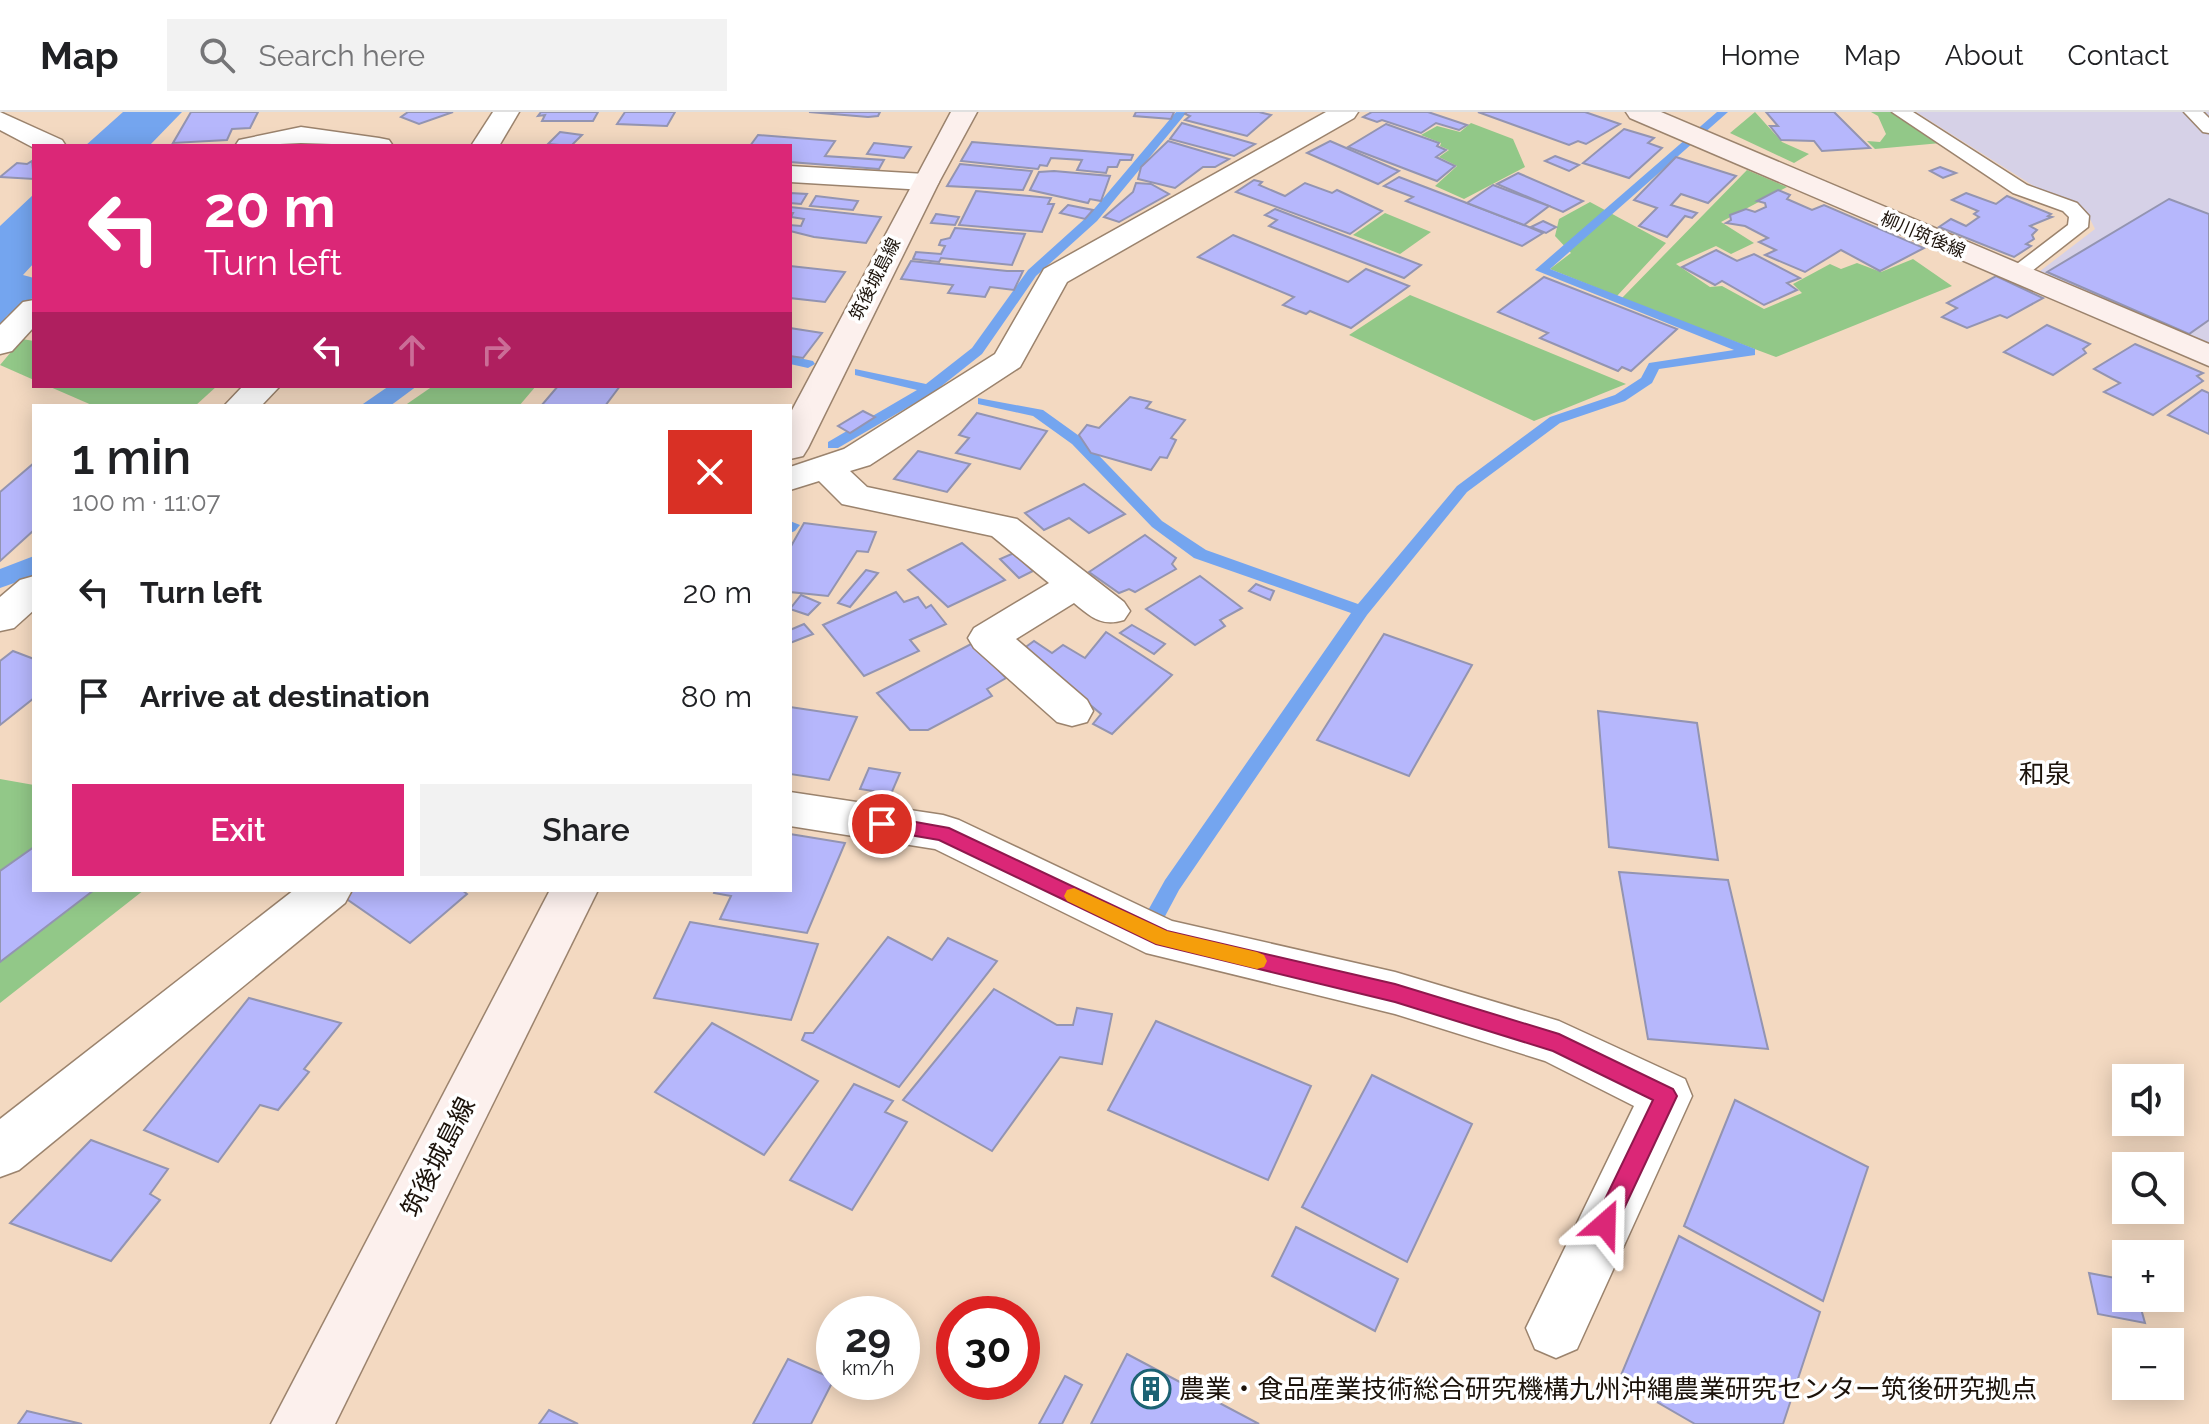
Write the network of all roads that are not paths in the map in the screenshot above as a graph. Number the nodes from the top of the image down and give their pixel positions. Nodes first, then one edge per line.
1 (506, 112) edge
2 (964, 112) edge
3 (1345, 112) edge
4 (1639, 112) edge
5 (2193, 112) edge
6 (1907, 113) edge
7 (0, 120) edge
8 (2209, 128) edge
9 (295, 131) edge
10 (48, 144) edge
11 (255, 144) edge
12 (368, 144) edge
13 (486, 144) edge
14 (792, 174) edge
15 (925, 182) junction
16 (2016, 274) junction
17 (32, 311) edge
18 (0, 344) edge
19 (2209, 356) edge
20 (261, 388) edge
21 (243, 404) edge
22 (792, 444) edge
23 (825, 467) junction
24 (792, 478) edge
25 (1076, 584) junction
26 (32, 591) edge
27 (1110, 611) dead end
28 (0, 618) edge
29 (1072, 711) dead end
30 (792, 809) edge
31 (325, 892) edge
32 (573, 892) edge
33 (0, 1152) edge
34 (1556, 1328) dead end
35 (302, 1424) edge

1 - 13 street
2 - 15 main road, 筑後城島線
3 - 23 street
4 - 16 main road, 柳川筑後線
5 - 8 lane
6 - 16 lane
7 - 10 street
9 - 11 street
9 - 12 street
14 - 15 street
15 - 22 main road, 筑後城島線
16 - 19 main road, 柳川筑後線
17 - 18 street
20 - 21 street
23 - 24 street
23 - 25 street
25 - 27 street
25 - 29 street
26 - 28 street
30 - 34 street
31 - 33 street
32 - 35 main road, 筑後城島線

